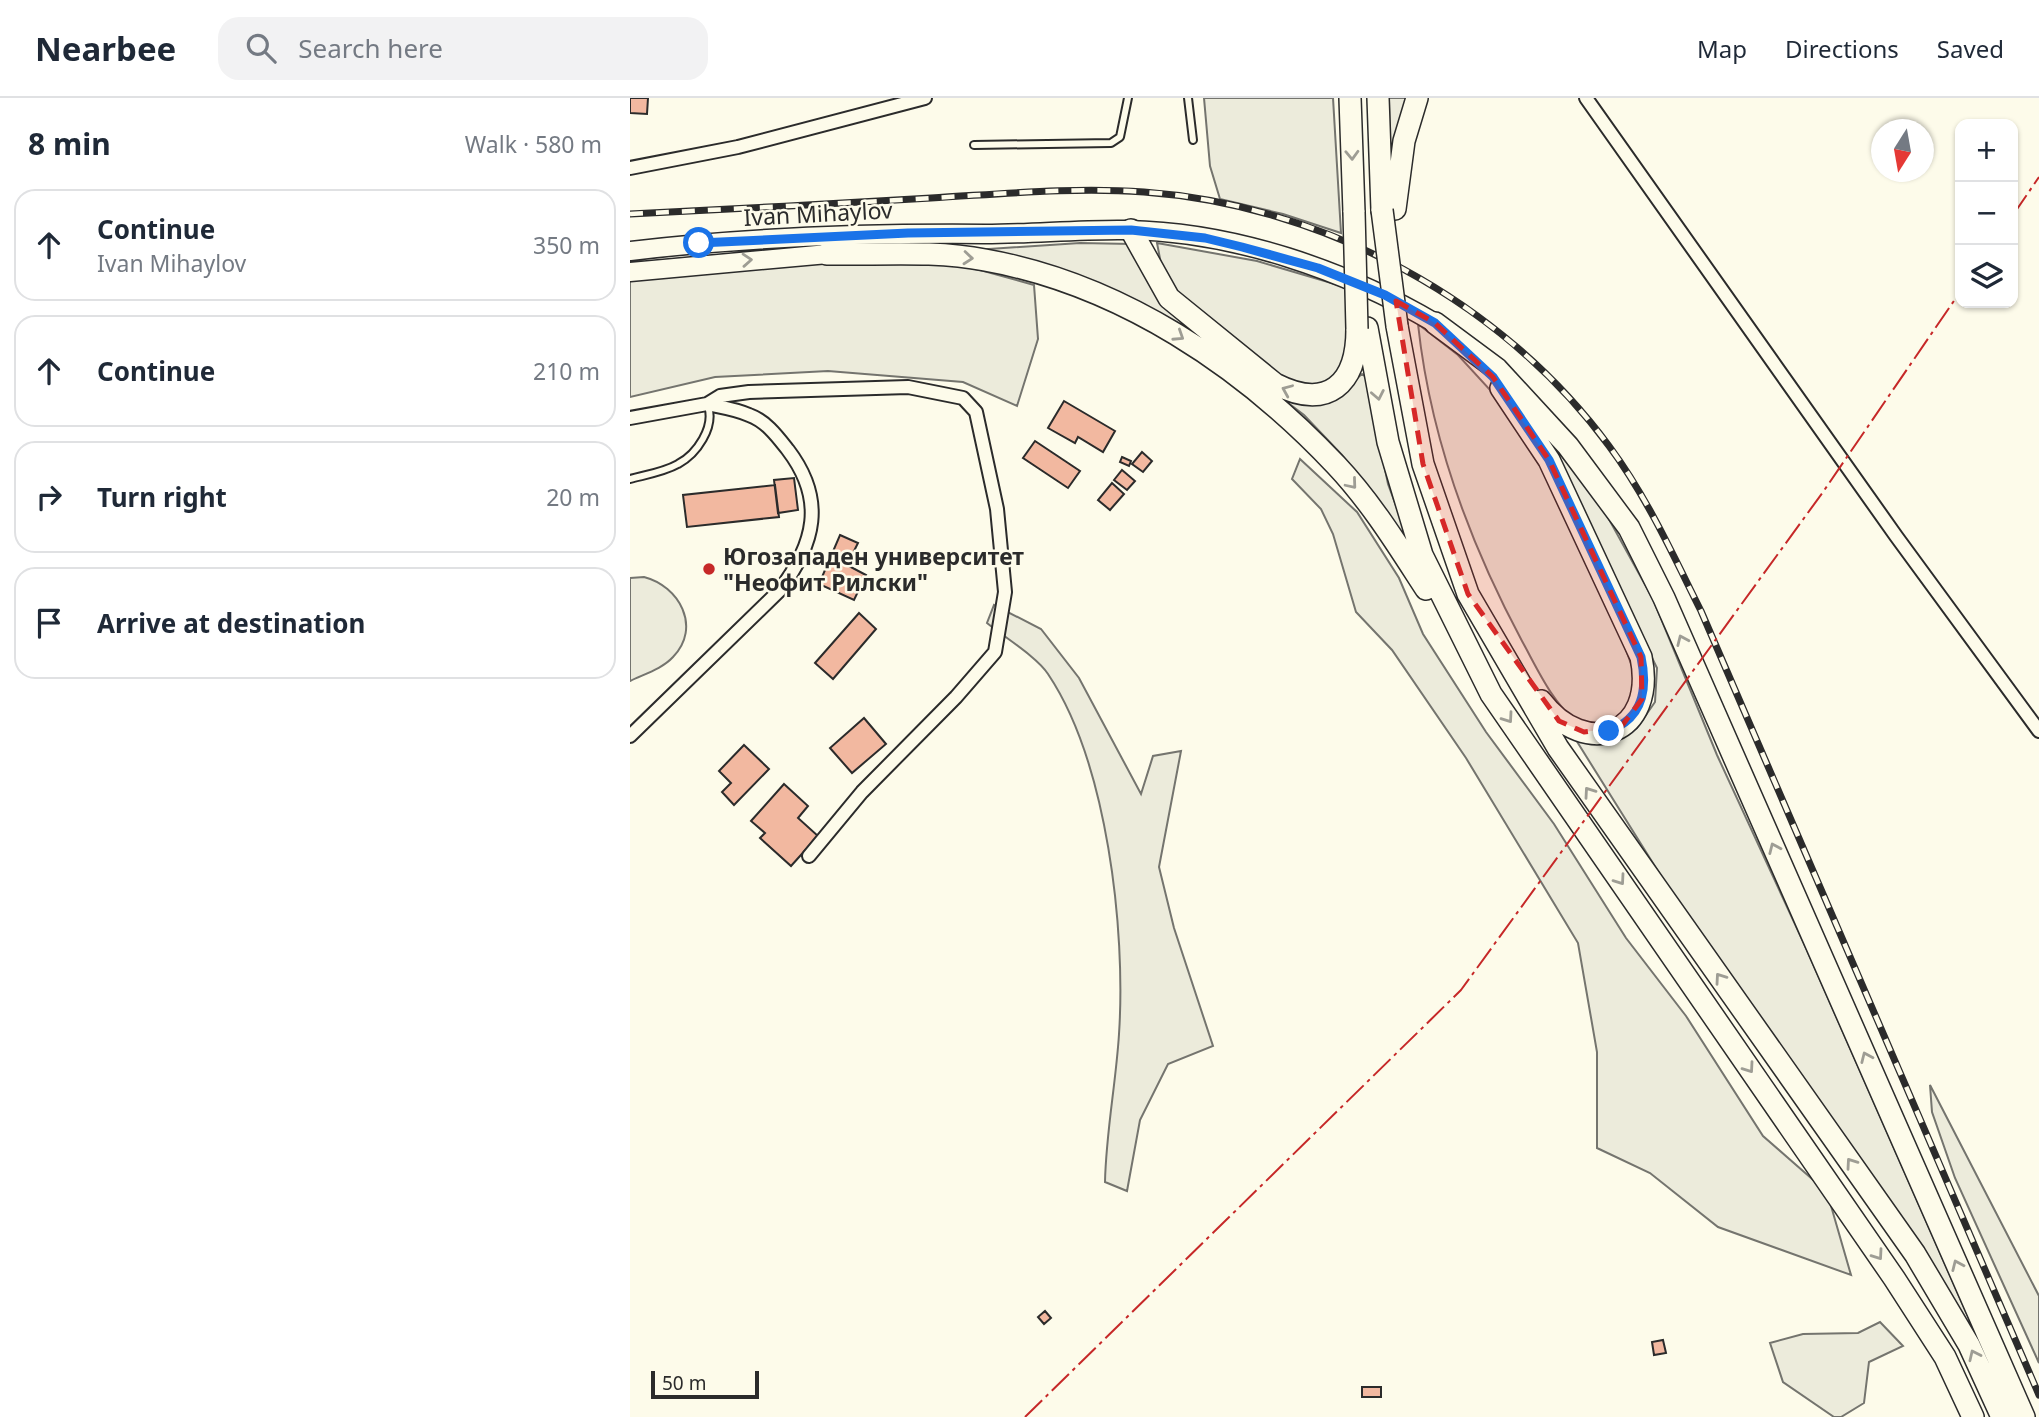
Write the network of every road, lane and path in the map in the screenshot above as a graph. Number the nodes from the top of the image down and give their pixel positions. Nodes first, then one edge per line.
1 (1128, 98) edge
2 (1188, 98) edge
3 (1350, 98) edge
4 (1378, 98) edge
5 (1417, 98) edge
6 (1586, 98) edge
7 (917, 99) edge
8 (1193, 140) dead end
9 (974, 145) dead end
10 (630, 168) edge
11 (1388, 210) junction
12 (1131, 230) junction
13 (1010, 234) junction
14 (630, 251) edge
15 (827, 254) junction
16 (630, 272) edge
17 (1435, 323) junction
18 (1362, 328) junction
19 (707, 404) junction
20 (630, 418) edge
21 (630, 479) edge
22 (1468, 594) junction
23 (1491, 694) junction
24 (2039, 731) edge
25 (630, 736) edge
26 (809, 856) dead end
27 (1973, 1417) edge
28 (2002, 1417) edge
29 (2024, 1417) edge

1 - 9 lane
2 - 8 lane
3 -> 18 main road, bridge
4 - 11 main road
5 - 11 main road
6 - 24 street
7 - 10 street
11 - 22 main road, bridge
12 - 13 main road, Ivan Mihaylov
12 - 17 main road, Ivan Mihaylov
18 -> 12 main road
13 - 14 main road, Ivan Mihaylov
13 - 15 main road, Ivan Mihaylov
16 -> 15 main road, Ivan Mihaylov
15 -> 23 main road
17 - 22 main road
29 -> 17 main road
18 -> 23 main road
19 - 20 street
19 - 21 lane
19 - 25 street
19 - 26 street
28 -> 22 main road
23 -> 27 main road

